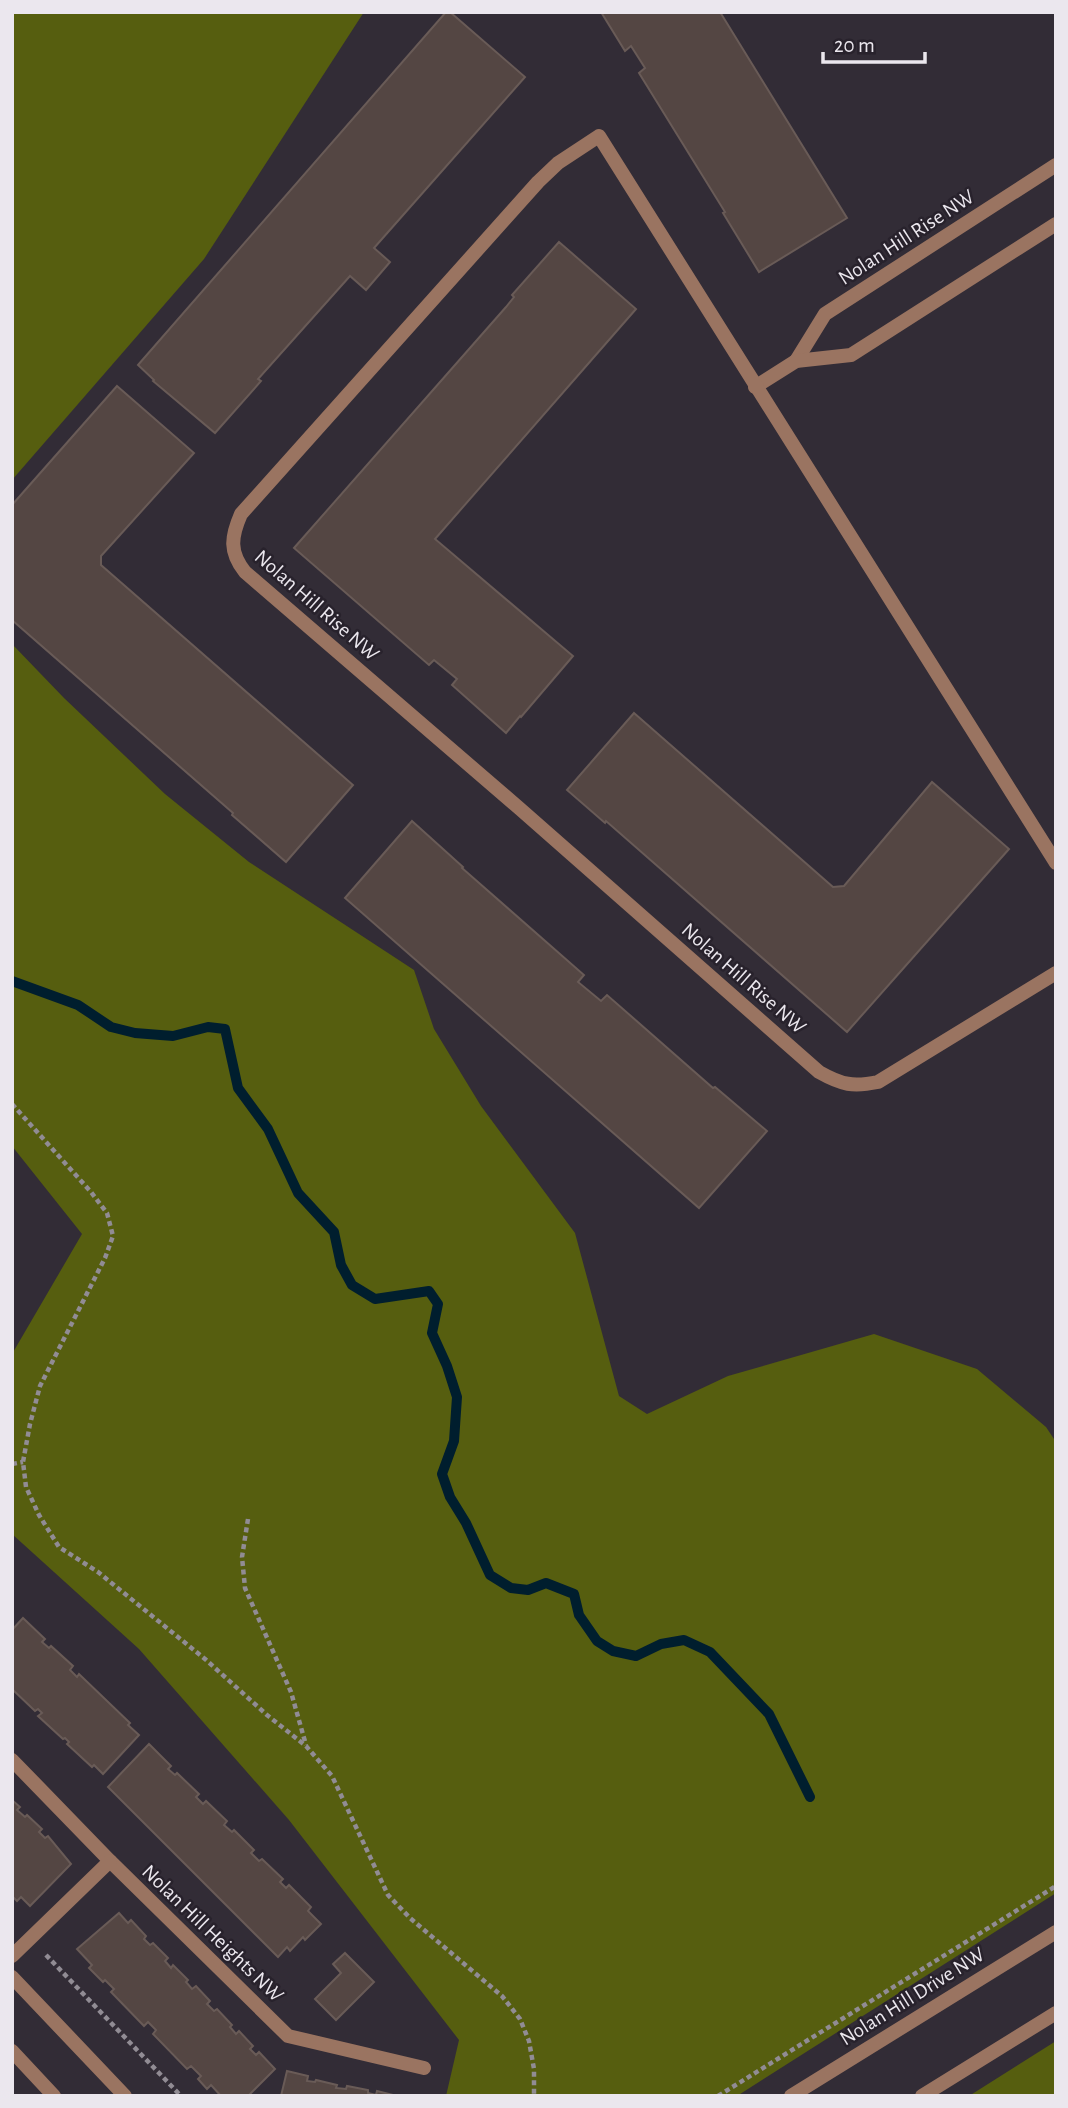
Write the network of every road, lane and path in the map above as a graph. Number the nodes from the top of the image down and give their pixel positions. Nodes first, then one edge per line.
1 (1056, 165) edge
2 (1056, 224) edge
3 (796, 361) junction
4 (755, 387) junction
5 (1056, 863) edge
6 (1056, 973) edge
7 (12, 1104) edge
8 (23, 1462) junction
9 (12, 1464) edge
10 (248, 1519) dead end
11 (306, 1746) junction
12 (12, 1760) edge
13 (110, 1861) junction
14 (1056, 1886) edge
15 (1056, 1932) edge
16 (30, 1938) junction
17 (12, 1956) edge
18 (12, 1977) edge
19 (1056, 2013) edge
20 (12, 2052) edge
21 (424, 2068) dead end
22 (54, 2096) edge
23 (125, 2096) edge
24 (181, 2096) edge
25 (534, 2096) edge
26 (718, 2096) edge
27 (790, 2096) edge
28 (922, 2096) edge

1 - 3 street, Nolan Hill Rise NW
2 - 3 street, Nolan Hill Rise NW
3 - 4 street, Nolan Hill Rise NW
4 - 5 street, Nolan Hill Rise NW
4 - 6 street, Nolan Hill Rise NW
7 - 8 path
8 - 9 path
8 - 11 path
10 - 11 path
11 - 25 path
12 - 13 street, Nolan Hill Heights NW
13 - 16 street
13 - 21 street, Nolan Hill Heights NW
14 - 26 path
15 - 27 street, Nolan Hill Drive NW
16 - 17 street
16 - 24 path
18 - 23 street
19 - 28 street
20 - 22 street

